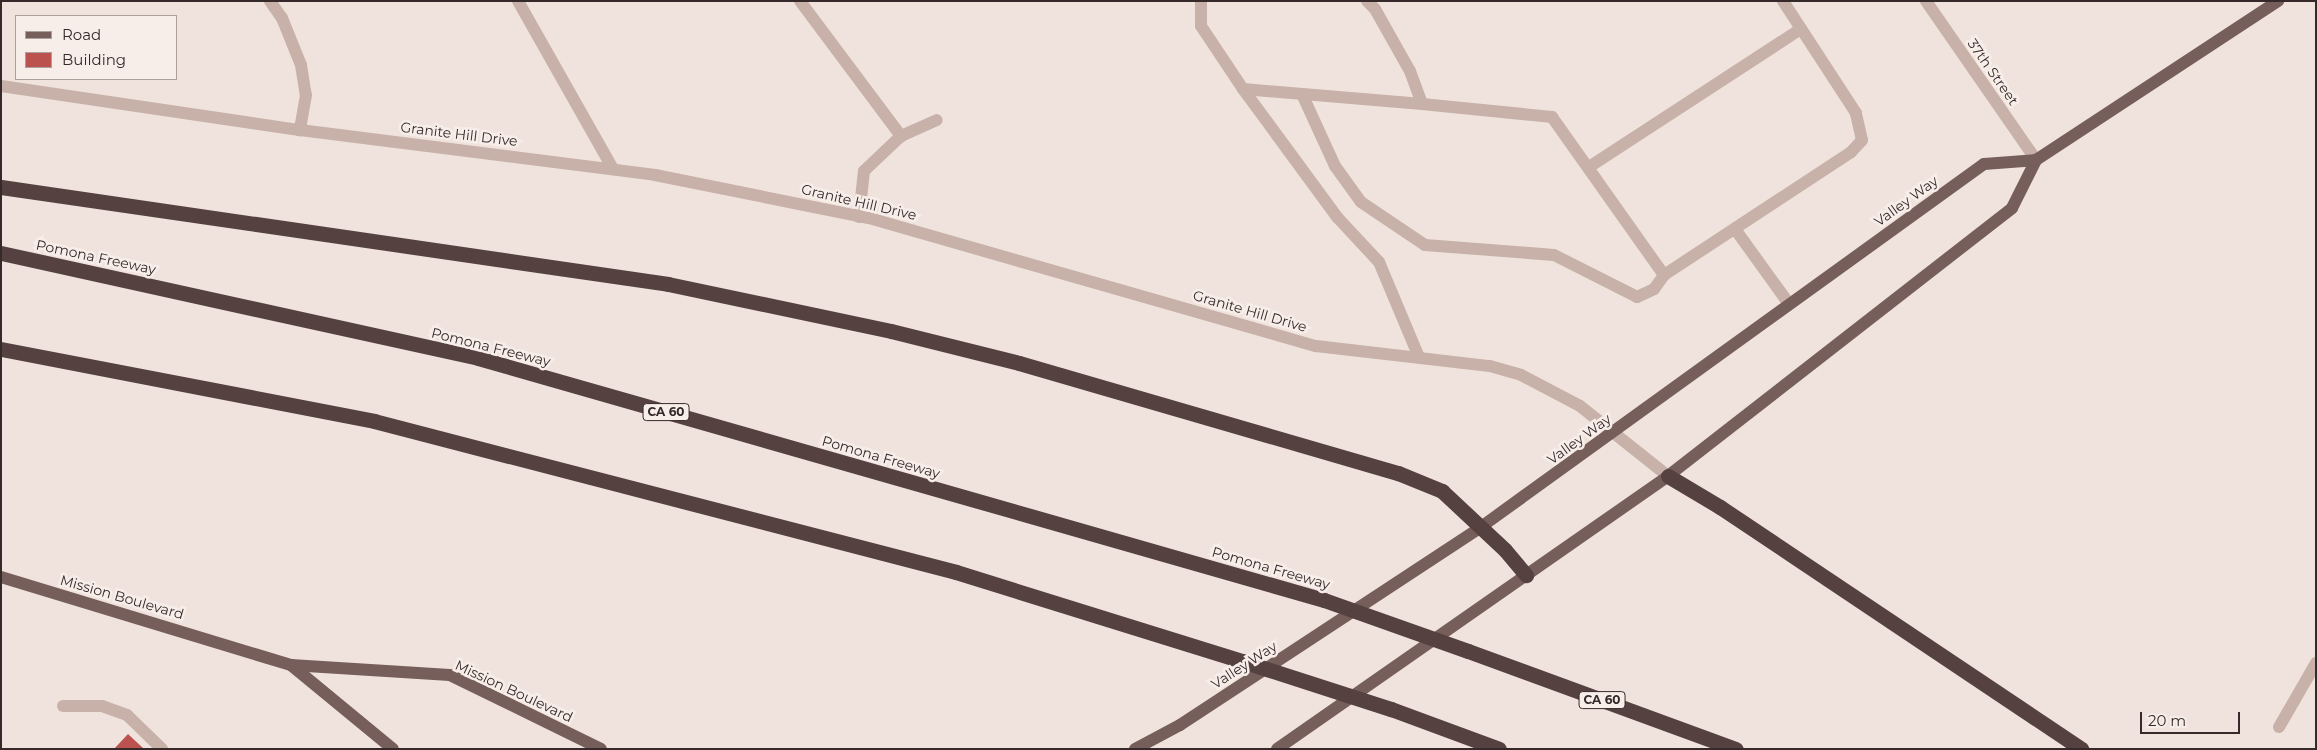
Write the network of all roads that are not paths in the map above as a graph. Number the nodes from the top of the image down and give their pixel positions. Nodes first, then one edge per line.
1 (270, 1) edge
2 (518, 1) edge
3 (800, 1) edge
4 (1201, 1) edge
5 (1367, 1) edge
6 (1783, 1) edge
7 (1926, 1) edge
8 (2278, 1) edge
9 (1801, 29) junction
10 (1, 86) edge
11 (1244, 89) junction
12 (1302, 94) junction
13 (1422, 104) junction
14 (937, 120) dead end
15 (300, 130) junction
16 (901, 136) junction
17 (2036, 160) junction
18 (1589, 167) junction
19 (613, 169) junction
20 (1, 186) edge
21 (859, 217) junction
22 (1735, 229) junction
23 (1, 253) edge
24 (1664, 275) junction
25 (1789, 304) junction
26 (1, 349) edge
27 (1419, 357) junction
28 (1614, 432) junction
29 (1668, 476) junction
30 (1481, 527) junction
31 (1526, 575) junction
32 (1, 577) edge
33 (2316, 663) edge
34 (291, 666) junction
35 (63, 706) dead end
36 (2279, 727) dead end
37 (162, 749) edge
38 (393, 749) edge
39 (601, 749) edge
40 (1135, 749) edge
41 (1277, 749) edge
42 (1499, 749) edge
43 (1736, 749) edge
44 (2081, 749) edge

1 - 15 street
2 - 19 street
3 - 16 street
4 - 11 street
5 - 13 street
6 - 9 street
7 - 17 street, 37th Street
8 - 17 main road, Valley Way
9 - 18 street
9 - 22 street
10 - 15 street, Granite Hill Drive
11 - 12 street
11 - 27 street
12 - 13 street
12 - 24 street
13 - 18 street
14 - 16 street
15 - 19 street, Granite Hill Drive
16 - 21 street
17 - 25 main road, Valley Way
17 - 29 main road
18 - 24 street
19 - 21 street, Granite Hill Drive
20 - 30 highway
21 - 27 street, Granite Hill Drive
22 - 24 street
22 - 25 street
23 - 43 highway, Pomona Freeway / CA 60, bridge
25 - 28 main road, Valley Way
26 - 42 highway, bridge
27 - 28 street, Granite Hill Drive
28 - 29 street, Granite Hill Drive
28 - 30 main road, Valley Way
29 - 31 main road
29 - 44 highway
30 - 31 highway
30 - 40 main road, Valley Way
31 - 41 main road
32 - 34 main road, Mission Boulevard
33 - 36 street
34 - 38 main road, Mission Boulevard
34 - 39 main road, Mission Boulevard
35 - 37 street

